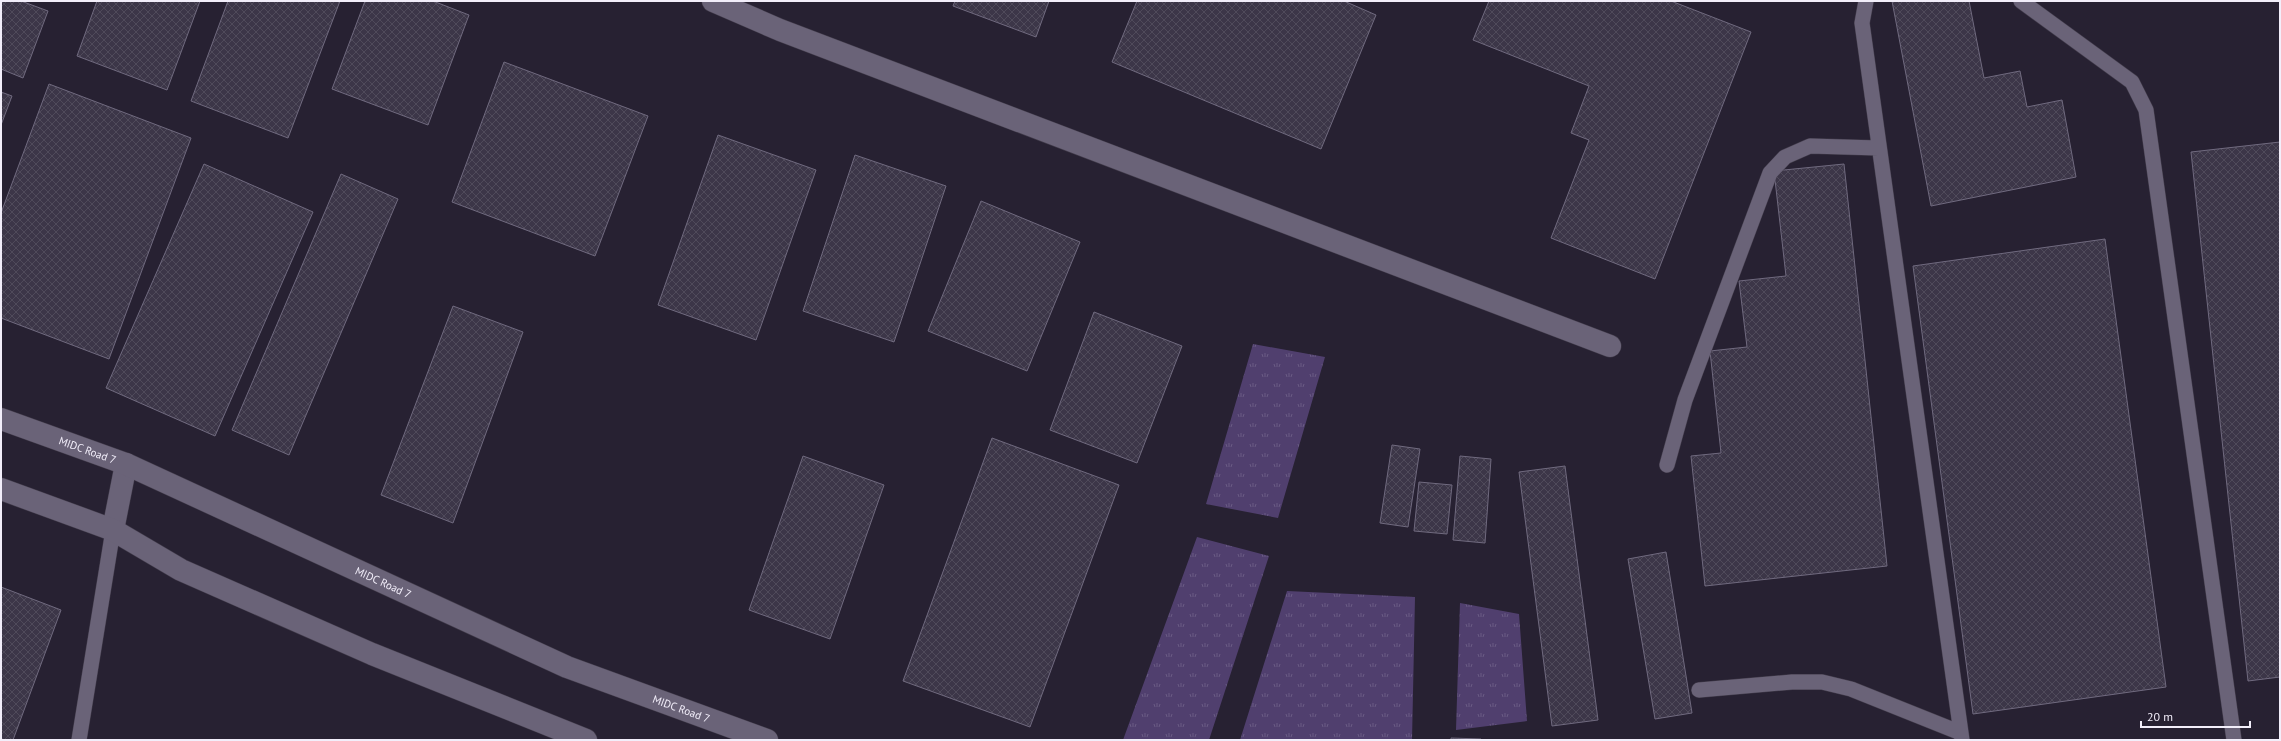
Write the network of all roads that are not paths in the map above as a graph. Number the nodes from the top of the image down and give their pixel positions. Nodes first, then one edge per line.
1 (713, 1) edge
2 (1866, 1) edge
3 (2021, 1) edge
4 (1878, 148) junction
5 (1610, 346) dead end
6 (1, 418) edge
7 (126, 464) junction
8 (1667, 465) dead end
9 (1, 489) edge
10 (113, 530) junction
11 (1699, 690) dead end
12 (1962, 737) edge
13 (79, 740) edge
14 (586, 740) edge
15 (767, 740) edge
16 (2234, 740) edge

1 - 5 street
2 - 4 lane
3 - 16 lane
4 - 8 lane
4 - 12 lane
6 - 7 street, MIDC Road 7
7 - 10 street
7 - 15 street, MIDC Road 7
9 - 10 street
10 - 13 lane
10 - 14 street
11 - 12 lane

